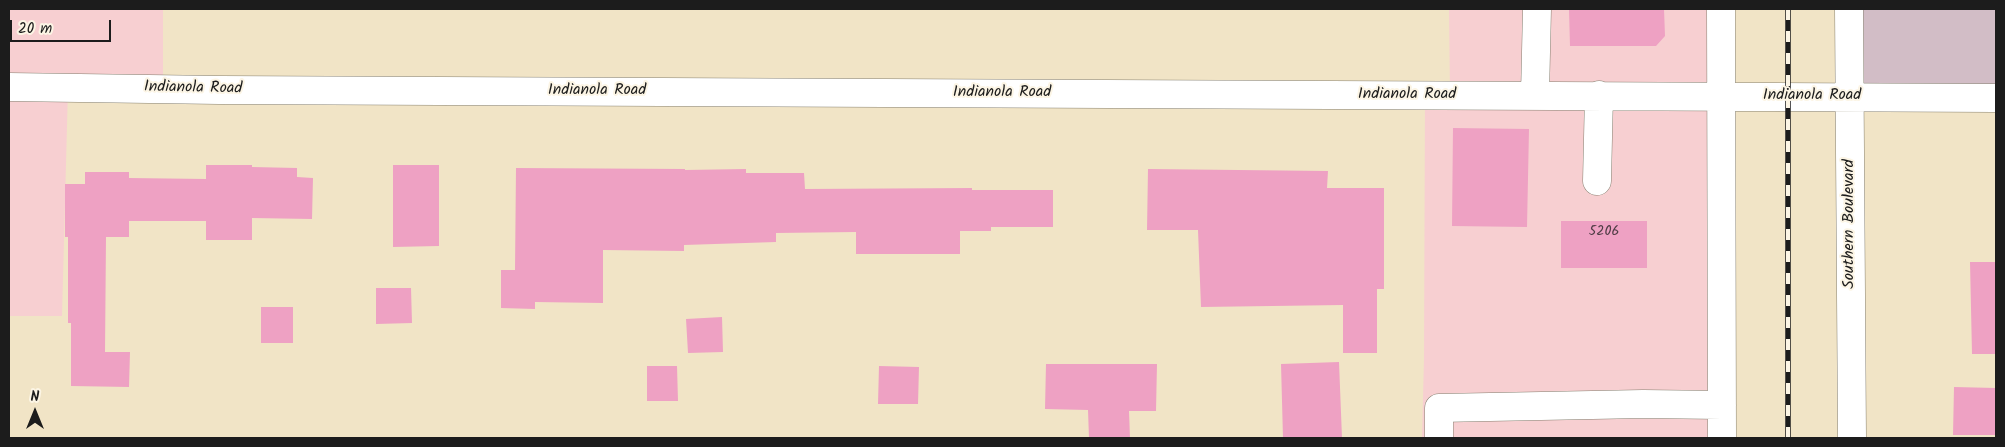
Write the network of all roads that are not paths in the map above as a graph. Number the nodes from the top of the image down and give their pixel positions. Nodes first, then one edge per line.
1 (1537, 9) edge
2 (1721, 9) edge
3 (1849, 9) edge
4 (9, 86) edge
5 (1535, 96) junction
6 (1599, 96) junction
7 (1722, 96) junction
8 (1849, 97) junction
9 (1996, 98) edge
10 (1597, 181) dead end
11 (1722, 405) junction
12 (1439, 438) edge
13 (1722, 438) edge
14 (1852, 438) edge

1 - 5 street
2 - 7 street
3 - 8 street, Southern Boulevard
4 - 5 street, Indianola Road
5 - 6 street, Indianola Road
6 - 7 street, Indianola Road
6 - 10 street
7 - 8 street, Indianola Road
7 - 11 street
8 - 9 street, Indianola Road
8 - 14 street, Southern Boulevard
11 - 12 street
11 - 13 street

